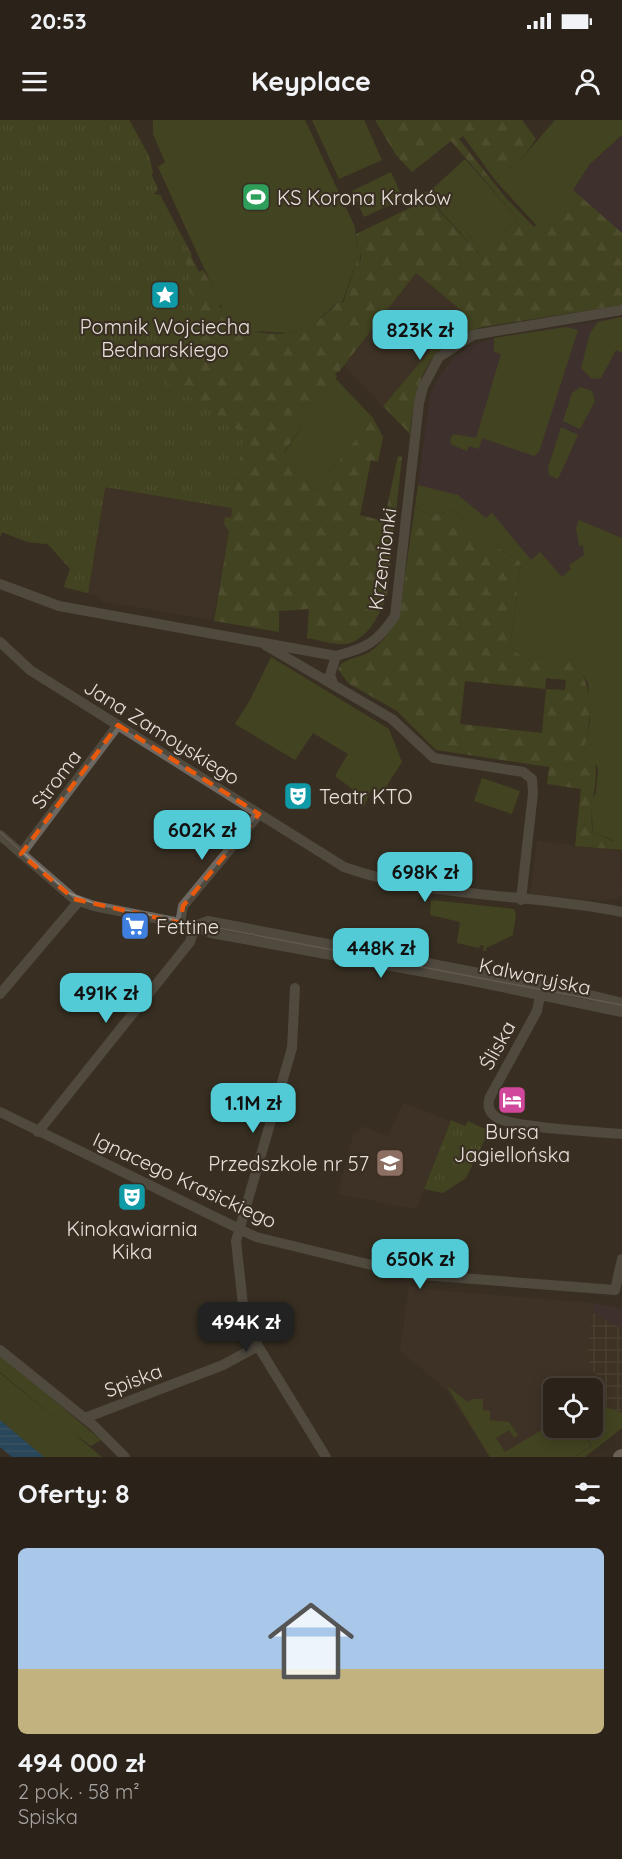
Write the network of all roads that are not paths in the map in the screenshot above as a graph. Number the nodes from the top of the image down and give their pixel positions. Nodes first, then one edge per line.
1 (622, 310) edge
2 (0, 584) edge
3 (0, 642) edge
4 (259, 642) junction
5 (336, 656) junction
6 (333, 683) junction
7 (118, 725) junction
8 (259, 814) junction
9 (0, 836) edge
10 (21, 854) junction
11 (521, 900) junction
12 (79, 901) junction
13 (621, 910) edge
14 (180, 923) junction
15 (195, 926) junction
16 (295, 988) dead end
17 (541, 991) junction
18 (0, 994) edge
19 (622, 1003) edge
20 (622, 1012) edge
21 (0, 1112) edge
22 (38, 1132) junction
23 (622, 1134) edge
24 (237, 1229) junction
25 (622, 1259) edge
26 (258, 1346) junction
27 (0, 1350) edge
28 (85, 1418) junction
29 (125, 1457) edge
30 (326, 1457) edge

1 - 5 street, Krzemionki
2 - 4 street, Krzemionki
3 - 7 street, Jana Zamoyskiego
4 - 5 street, Krzemionki
4 - 6 street
5 - 6 street
6 - 11 street
7 - 8 street, Jana Zamoyskiego
7 - 10 street, Stroma
8 - 11 street, Jana Zamoyskiego
8 - 14 street
9 - 10 street, Kalwaryjska
10 - 12 street, Kalwaryjska
11 - 13 street, Jana Zamoyskiego
12 - 14 street, Kalwaryjska
12 - 18 street
14 - 15 street, Kalwaryjska
15 - 17 street, Kalwaryjska
15 - 22 street
16 - 24 street
17 - 19 street, Kalwaryjska
17 - 20 street, Kalwaryjska
17 - 23 street, Śliska
21 - 22 street, Ignacego Krasickiego
22 - 24 street, Ignacego Krasickiego
24 - 25 street, Ignacego Krasickiego
24 - 26 street
26 - 28 street, Spiska
26 - 30 street
27 - 28 street
28 - 29 street

